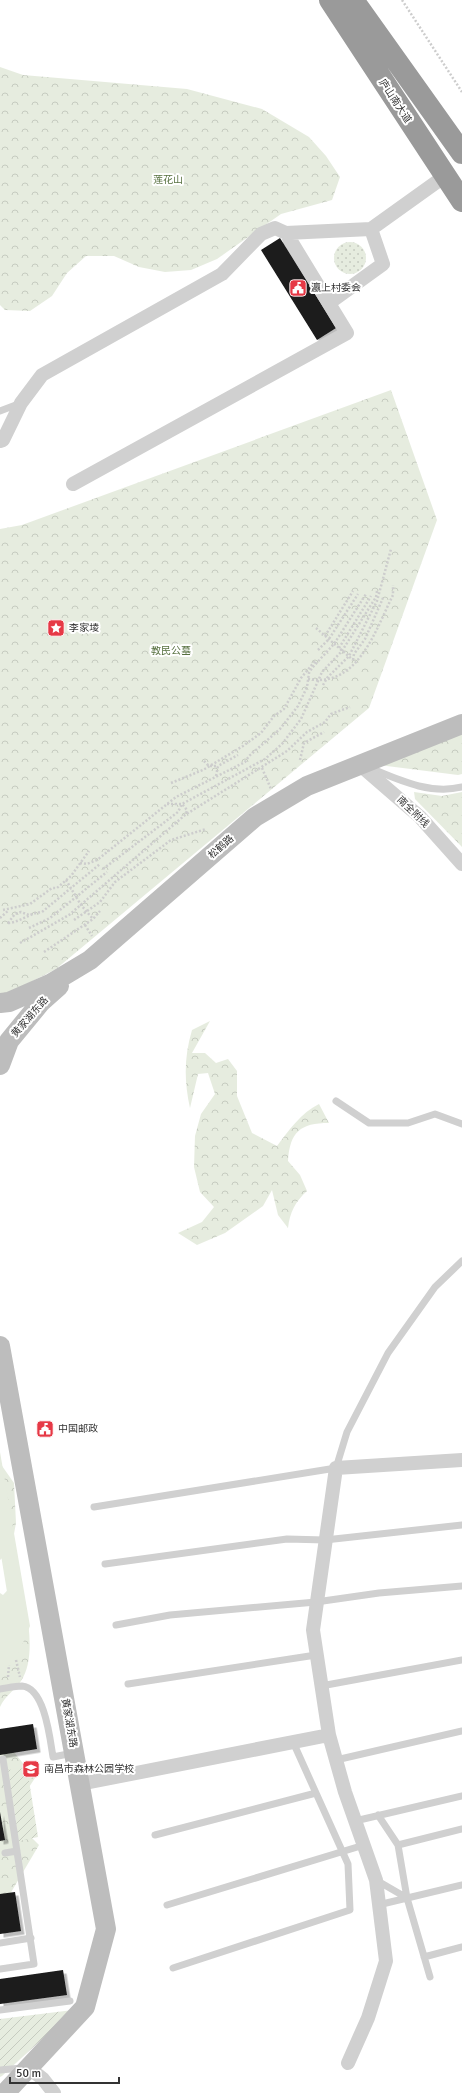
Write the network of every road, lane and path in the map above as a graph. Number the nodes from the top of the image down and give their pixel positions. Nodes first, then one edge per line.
1 (330, 0) edge
2 (353, 0) edge
3 (402, 0) edge
4 (462, 92) edge
5 (462, 153) edge
6 (445, 176) junction
7 (462, 201) edge
8 (371, 229) junction
9 (286, 233) junction
10 (329, 304) junction
11 (21, 403) junction
12 (0, 411) edge
13 (0, 441) edge
14 (73, 484) dead end
15 (391, 548) dead end
16 (393, 585) dead end
17 (354, 591) dead end
18 (376, 591) dead end
19 (358, 594) dead end
20 (366, 594) dead end
21 (371, 596) dead end
22 (383, 598) dead end
23 (316, 628) dead end
24 (326, 636) junction
25 (329, 639) junction
26 (334, 644) junction
27 (339, 648) junction
28 (318, 650) dead end
29 (342, 651) junction
30 (349, 656) junction
31 (353, 660) junction
32 (315, 661) dead end
33 (356, 663) junction
34 (308, 679) junction
35 (318, 681) junction
36 (326, 681) junction
37 (323, 685) dead end
38 (350, 707) dead end
39 (462, 724) edge
40 (324, 732) dead end
41 (304, 743) junction
42 (296, 744) junction
43 (238, 755) dead end
44 (300, 760) dead end
45 (204, 761) dead end
46 (360, 764) junction
47 (209, 766) junction
48 (218, 766) junction
49 (262, 768) junction
50 (216, 776) junction
51 (171, 783) dead end
52 (462, 787) edge
53 (167, 804) junction
54 (182, 804) junction
55 (277, 804) junction
56 (186, 815) junction
57 (206, 829) dead end
58 (89, 851) dead end
59 (80, 863) junction
60 (100, 864) dead end
61 (462, 864) edge
62 (103, 869) dead end
63 (107, 872) dead end
64 (66, 880) junction
65 (70, 888) junction
66 (76, 897) junction
67 (81, 905) junction
68 (3, 910) dead end
69 (10, 910) junction
70 (86, 911) junction
71 (100, 911) dead end
72 (29, 915) junction
73 (0, 918) edge
74 (92, 919) junction
75 (74, 920) dead end
76 (30, 928) dead end
77 (20, 943) dead end
78 (44, 952) dead end
79 (90, 960) junction
80 (0, 1003) edge
81 (0, 1065) edge
82 (336, 1101) dead end
83 (462, 1124) edge
84 (462, 1261) edge
85 (0, 1346) edge
86 (462, 1460) edge
87 (336, 1468) junction
88 (94, 1507) dead end
89 (462, 1525) edge
90 (325, 1540) junction
91 (105, 1564) dead end
92 (462, 1586) edge
93 (316, 1602) junction
94 (116, 1625) dead end
95 (316, 1655) junction
96 (16, 1660) dead end
97 (462, 1660) edge
98 (128, 1684) dead end
99 (22, 1686) junction
100 (321, 1686) junction
101 (0, 1689) edge
102 (462, 1731) edge
103 (329, 1735) junction
104 (293, 1742) junction
105 (74, 1753) junction
106 (3, 1759) dead end
107 (336, 1760) junction
108 (80, 1784) junction
109 (316, 1792) junction
110 (462, 1796) edge
111 (9, 1798) junction
112 (0, 1799) edge
113 (378, 1815) junction
114 (355, 1821) junction
115 (462, 1829) edge
116 (155, 1835) dead end
117 (364, 1845) junction
118 (398, 1845) junction
119 (17, 1851) junction
120 (343, 1851) junction
121 (5, 1853) dead end
122 (376, 1880) junction
123 (462, 1885) edge
124 (407, 1898) junction
125 (378, 1904) junction
126 (167, 1905) dead end
127 (31, 1938) junction
128 (0, 1943) edge
129 (462, 1947) edge
130 (424, 1957) junction
131 (173, 1968) dead end
132 (0, 1969) edge
133 (430, 1978) dead end
134 (70, 2001) dead end
135 (0, 2010) edge
136 (348, 2063) dead end
137 (29, 2068) junction
138 (0, 2070) edge
139 (5, 2093) edge
140 (54, 2093) edge

1 - 6 highway, 庐山南大道
2 - 5 highway
3 - 4 path
6 - 7 highway, 庐山南大道
6 - 8 street
8 - 9 street
8 - 10 street
9 - 10 street
9 - 11 street
10 - 14 street
11 - 12 lane
11 - 13 street
15 - 30 path
16 - 33 path
17 - 24 path
18 - 29 path
19 - 25 path
20 - 26 path
21 - 27 path
22 - 31 path
23 - 24 path
24 - 25 path
25 - 26 path
25 - 28 path
26 - 27 path
26 - 34 path
27 - 29 path
29 - 30 path
29 - 35 path
30 - 31 path
30 - 36 path
31 - 33 path
32 - 47 path
33 - 36 path
34 - 35 path
34 - 50 path
35 - 36 path
35 - 54 path
36 - 37 path
38 - 42 path
39 - 46 main road, 松鹤路
40 - 41 path
41 - 42 path
41 - 44 path
42 - 49 path
43 - 48 path
45 - 47 path
46 - 52 lane
46 - 55 main road, 松鹤路
46 - 61 street, 南全附线
47 - 48 path
47 - 51 path
48 - 50 path
49 - 55 path
49 - 56 path
50 - 53 path
53 - 54 path
53 - 59 path
54 - 56 path
54 - 62 path
55 - 79 main road, 松鹤路
56 - 67 path
57 - 70 path
58 - 59 path
59 - 64 path
60 - 65 path
63 - 66 path
64 - 65 path
64 - 69 path
65 - 66 path
65 - 72 path
66 - 67 path
66 - 76 path
67 - 70 path
67 - 77 path
68 - 69 path
69 - 73 path
70 - 74 path
70 - 75 path
71 - 74 path
72 - 72 path
74 - 78 path
79 - 80 main road, 松鹤路
79 - 81 main road, 黄家湖东路
82 - 83 lane
84 - 87 lane
85 - 105 main road, 黄家湖东路
86 - 87 street
87 - 88 lane
87 - 90 street
89 - 90 lane
90 - 91 lane
90 - 93 street
92 - 93 lane
93 - 94 lane
93 - 95 street
95 - 98 lane
95 - 100 street
96 - 99 path
97 - 100 lane
99 - 101 lane
99 - 105 lane
100 - 103 street
102 - 107 lane
103 - 104 street
103 - 107 street
104 - 108 street
104 - 109 lane
105 - 108 main road, 黄家湖东路
106 - 111 lane
107 - 114 street
108 - 137 main road, 黄家湖东路
109 - 116 lane
109 - 120 lane
110 - 113 lane
111 - 112 lane
111 - 119 lane
113 - 114 lane
113 - 118 lane
114 - 117 street
115 - 118 lane
117 - 120 lane
117 - 122 street
118 - 124 lane
119 - 121 lane
119 - 127 lane
120 - 126 lane
120 - 131 lane
122 - 124 lane
122 - 125 street
123 - 124 lane
124 - 125 lane
124 - 130 lane
125 - 136 street
127 - 128 lane
127 - 132 lane
129 - 130 lane
130 - 133 lane
134 - 135 lane
137 - 138 lane
137 - 139 main road, 黄家湖东路
137 - 140 street

